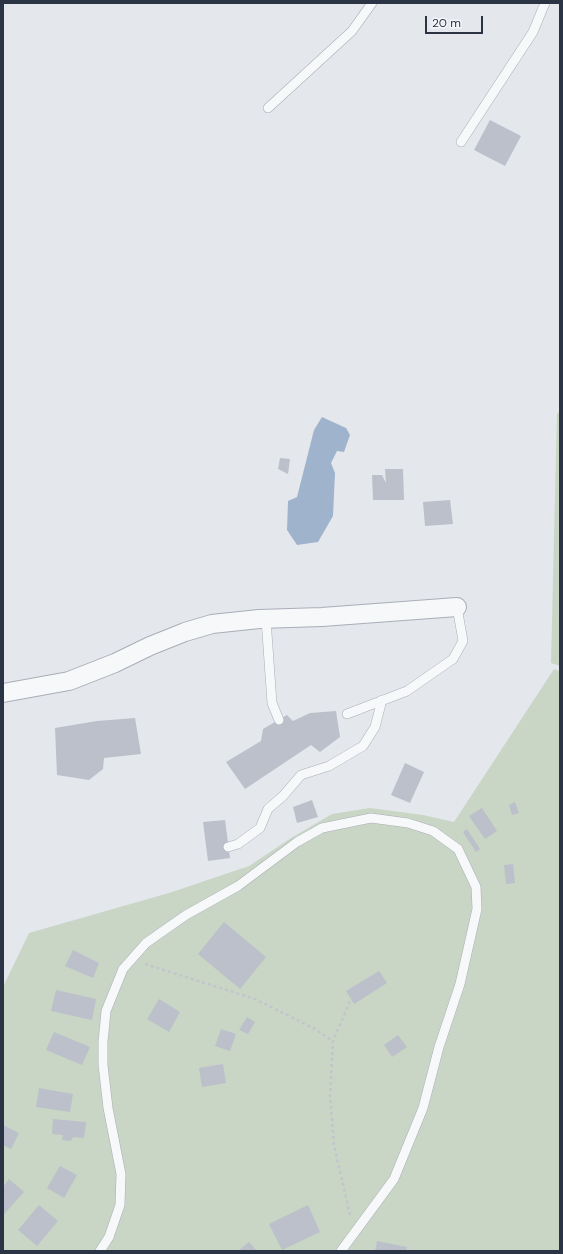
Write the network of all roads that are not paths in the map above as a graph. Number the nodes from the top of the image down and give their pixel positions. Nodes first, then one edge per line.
1 (372, 3) edge
2 (545, 3) edge
3 (268, 108) dead end
4 (461, 142) dead end
5 (457, 607) joint
6 (266, 619) junction
7 (3, 693) edge
8 (382, 700) junction
9 (347, 714) dead end
10 (279, 720) dead end
11 (228, 847) dead end
12 (100, 1251) edge
13 (341, 1251) edge

1 - 3 lane
2 - 4 lane
5 - 6 street
5 - 8 lane
6 - 7 street
6 - 10 lane
8 - 9 lane
8 - 11 lane
12 - 13 lane

